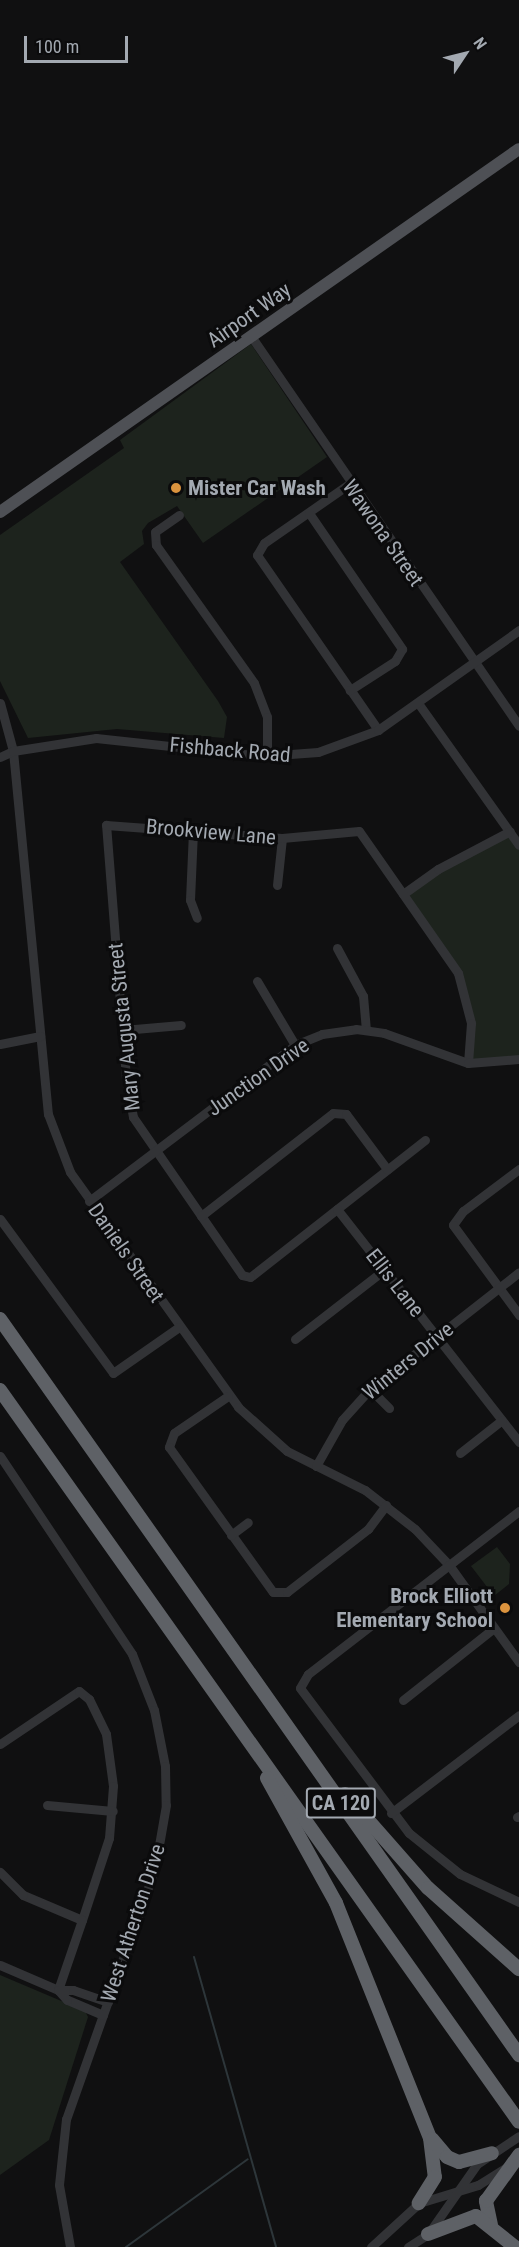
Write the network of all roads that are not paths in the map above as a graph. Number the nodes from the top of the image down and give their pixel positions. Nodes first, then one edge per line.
1 (519, 149) edge
2 (251, 336) junction
3 (349, 484) junction
4 (0, 512) edge
5 (309, 513) junction
6 (179, 515) dead end
7 (519, 630) edge
8 (474, 662) junction
9 (350, 690) junction
10 (0, 703) edge
11 (418, 703) junction
12 (519, 726) edge
13 (378, 729) junction
14 (0, 748) edge
15 (13, 751) junction
16 (267, 756) junction
17 (0, 757) edge
18 (193, 831) junction
19 (510, 831) junction
20 (282, 838) junction
21 (519, 845) edge
22 (110, 883) joint
23 (277, 885) dead end
24 (403, 894) junction
25 (197, 918) dead end
26 (337, 948) dead end
27 (257, 981) dead end
28 (181, 1025) dead end
29 (123, 1030) junction
30 (366, 1030) junction
31 (40, 1036) junction
32 (0, 1044) edge
33 (295, 1045) junction
34 (519, 1059) edge
35 (468, 1063) junction
36 (425, 1140) dead end
37 (154, 1153) junction
38 (387, 1169) junction
39 (519, 1169) edge
40 (89, 1201) junction
41 (337, 1209) junction
42 (201, 1216) junction
43 (0, 1219) edge
44 (384, 1270) junction
45 (519, 1272) edge
46 (498, 1288) junction
47 (519, 1315) edge
48 (0, 1319) edge
49 (179, 1327) junction
50 (437, 1336) junction
51 (295, 1339) dead end
52 (370, 1389) junction
53 (0, 1390) edge
54 (228, 1396) junction
55 (389, 1408) dead end
56 (501, 1420) junction
57 (519, 1442) edge
58 (460, 1453) dead end
59 (0, 1456) edge
60 (316, 1466) junction
61 (386, 1505) junction
62 (519, 1511) edge
63 (248, 1522) dead end
64 (231, 1535) junction
65 (164, 1551) junction
66 (449, 1565) junction
67 (494, 1628) junction
68 (519, 1662) edge
69 (403, 1700) dead end
70 (519, 1715) edge
71 (246, 1736) junction
72 (0, 1744) edge
73 (47, 1805) dead end
74 (113, 1811) junction
75 (391, 1813) junction
76 (0, 1872) edge
77 (519, 1902) edge
78 (82, 1920) junction
79 (0, 1965) edge
80 (519, 1969) edge
81 (58, 1990) junction
82 (108, 2002) junction
83 (103, 2014) junction
84 (519, 2055) edge
85 (519, 2122) edge
86 (430, 2138) junction
87 (515, 2139) edge
88 (492, 2153) junction
89 (519, 2154) edge
90 (457, 2191) junction
91 (419, 2203) junction
92 (497, 2232) junction
93 (428, 2234) junction
94 (512, 2245) edge
95 (70, 2247) edge
96 (371, 2247) edge
97 (408, 2247) edge

1 - 2 main road, Airport Way
2 - 3 street, Wawona Street
2 - 4 main road, Airport Way
3 - 5 street
3 - 8 street, Wawona Street
5 - 9 street
5 - 9 street
6 - 16 street
7 - 8 street, Fishback Road
8 - 11 street, Fishback Road
8 - 12 street, Wawona Street
9 - 13 street
10 - 15 street, Daniels Street
11 - 13 street, Fishback Road
11 - 19 street
13 - 16 street, Fishback Road
14 - 15 street, Fishback Road
15 - 16 street, Fishback Road
15 - 17 street, Fishback Road
15 - 31 street, Daniels Street
18 - 20 street, Brookview Lane
18 - 22 street, Brookview Lane
18 - 25 street
19 - 21 street
19 - 24 street
20 - 23 street
20 - 24 street, Brookview Lane
22 - 29 street, Mary Augusta Street
24 - 35 street
26 - 30 street
27 - 33 street
28 - 29 street
29 - 37 street, Mary Augusta Street
30 - 33 street, Junction Drive
30 - 35 street, Junction Drive
31 - 32 street
31 - 40 street, Daniels Street
33 - 37 street, Junction Drive
34 - 35 street, Junction Drive
36 - 38 street
37 - 40 street, Junction Drive
37 - 42 street, Mary Augusta Street
38 - 41 street
38 - 42 street
39 - 46 street
40 - 49 street, Daniels Street
41 - 42 street, Mary Augusta Street
41 - 44 street, Ellis Lane
43 - 49 street
44 - 50 street, Ellis Lane
44 - 51 street
45 - 46 street, Winters Drive
46 - 47 street
46 - 50 street, Winters Drive
48 - 65 highway, CA 120
49 - 54 street, Daniels Street
50 - 52 street, Winters Drive
50 - 56 street, Ellis Lane
52 - 55 street
52 - 60 street, Winters Drive
53 - 71 highway, CA 120
54 - 60 street, Daniels Street
54 - 64 street
56 - 57 street, Ellis Lane
56 - 58 street
59 - 82 street, West Atherton Drive
60 - 61 street, Daniels Street
61 - 64 street
61 - 66 street, Daniels Street
62 - 66 street
63 - 64 street
65 - 80 highway
65 - 84 highway, CA 120
66 - 67 street, Daniels Street
66 - 75 street
67 - 68 street, Daniels Street
67 - 69 street
70 - 75 street
71 - 85 highway, CA 120
71 - 86 highway
72 - 74 street
73 - 74 street
74 - 78 street
75 - 77 street
76 - 78 street
78 - 81 street
79 - 81 street
81 - 82 street
81 - 83 street
82 - 83 street, West Atherton Drive
83 - 95 street, West Atherton Drive
86 - 88 highway
86 - 91 highway
87 - 88 street
88 - 90 street
89 - 90 street
89 - 92 highway
90 - 91 street
90 - 93 street
91 - 96 street
92 - 93 highway
92 - 94 highway
93 - 97 street

